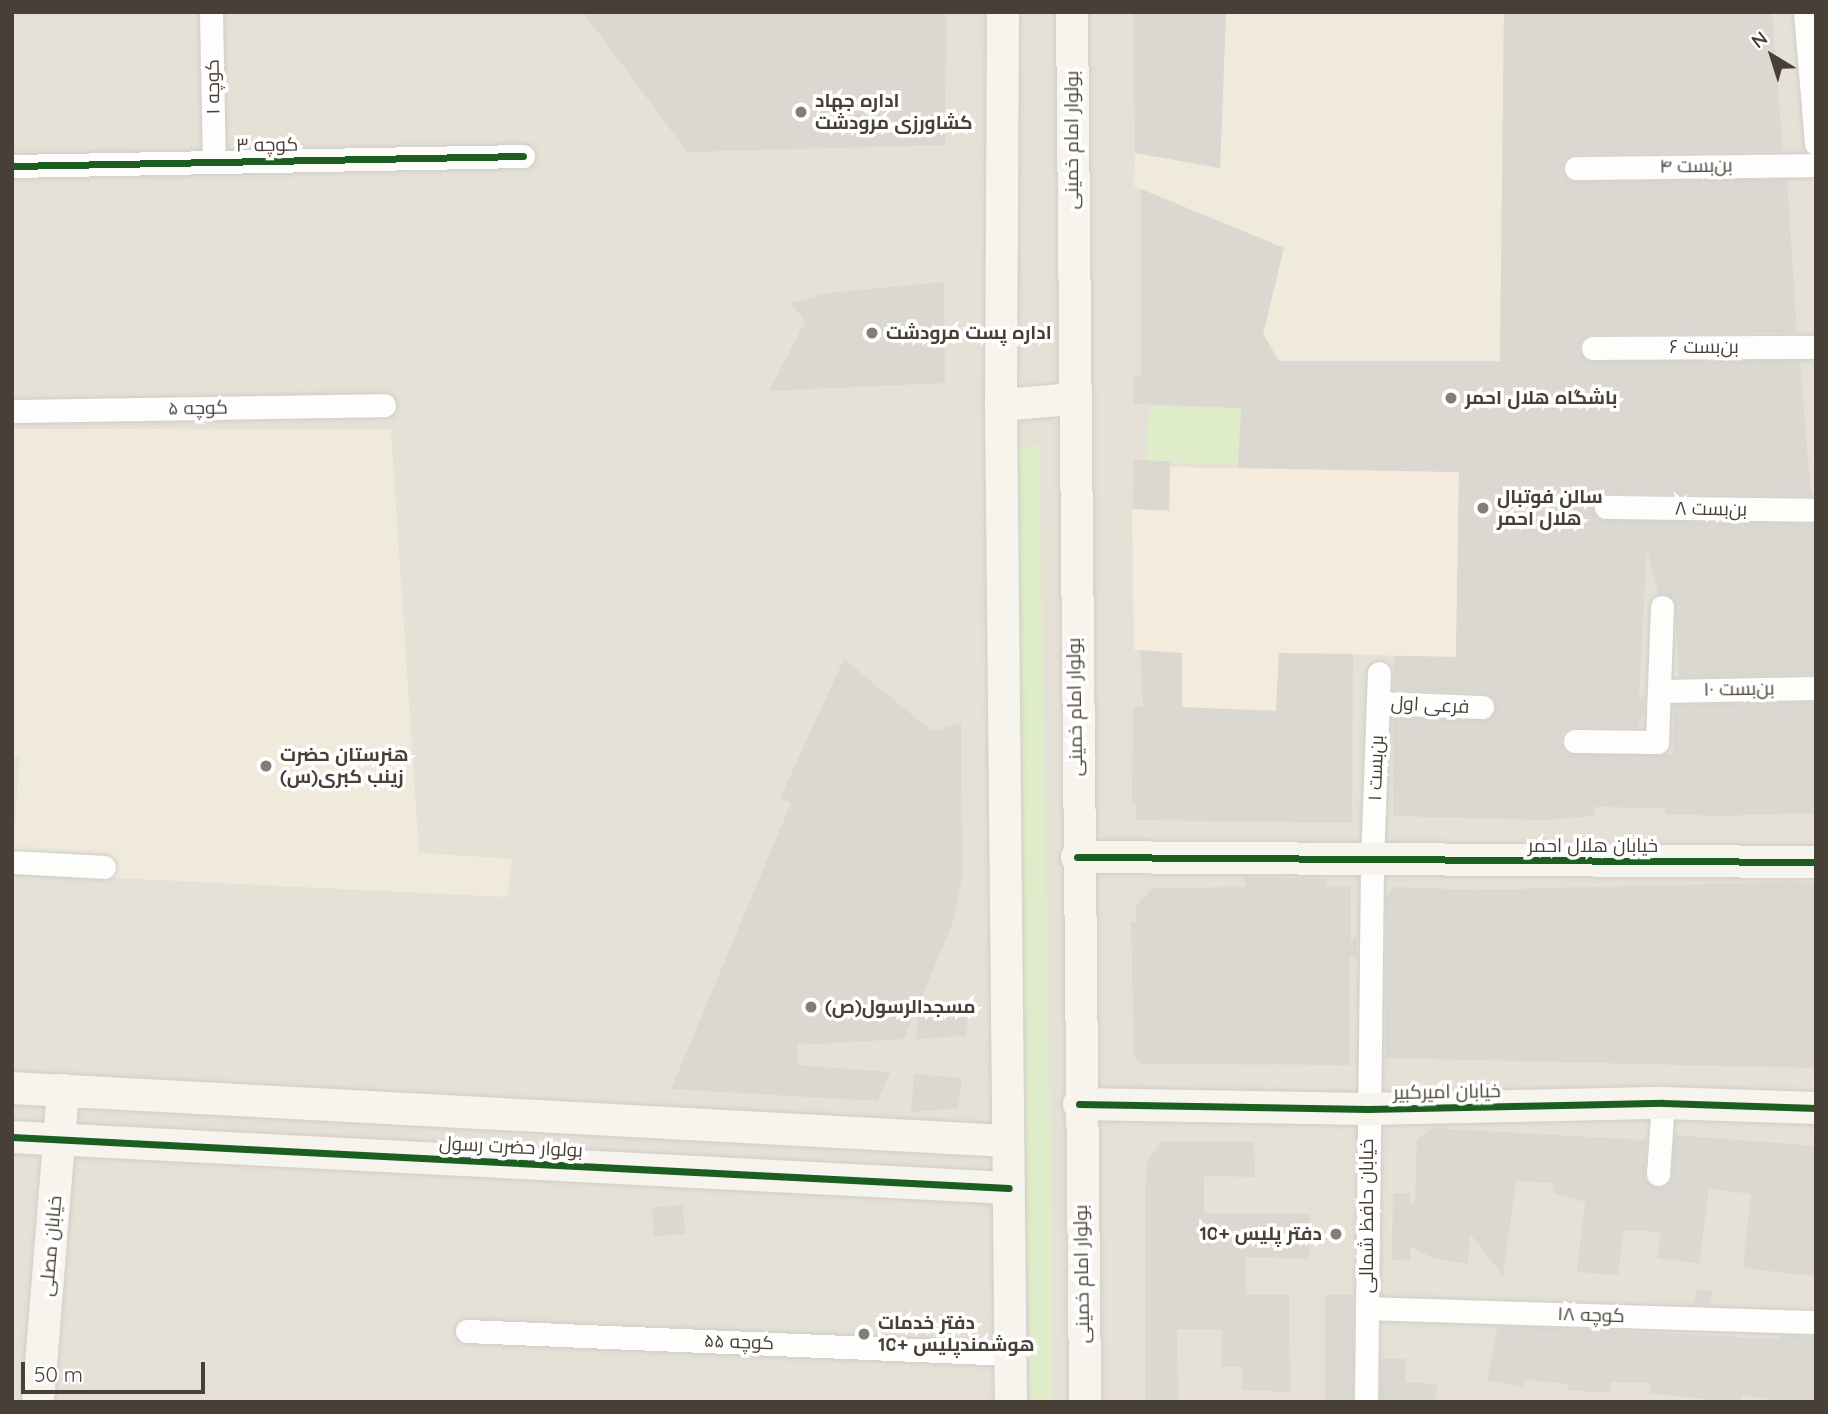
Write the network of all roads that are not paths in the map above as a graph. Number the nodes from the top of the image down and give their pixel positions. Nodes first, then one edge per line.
1 (211, 12) edge
2 (1003, 12) edge
3 (1072, 12) edge
4 (1805, 12) edge
5 (1816, 144) edge
6 (523, 156) dead end
7 (214, 162) junction
8 (1816, 165) edge
9 (12, 166) edge
10 (1576, 168) dead end
11 (1816, 347) edge
12 (1592, 348) dead end
13 (1073, 399) junction
14 (384, 405) dead end
15 (1001, 405) junction
16 (12, 411) edge
17 (1606, 508) dead end
18 (1816, 510) edge
19 (1662, 607) dead end
20 (1379, 673) dead end
21 (1816, 688) edge
22 (1662, 691) junction
23 (1378, 702) junction
24 (1482, 707) dead end
25 (1575, 741) dead end
26 (1077, 856) junction
27 (12, 862) edge
28 (1372, 862) junction
29 (1816, 862) edge
30 (104, 867) dead end
31 (12, 1088) edge
32 (63, 1090) junction
33 (1663, 1103) junction
34 (1079, 1104) junction
35 (1816, 1108) edge
36 (1368, 1109) junction
37 (12, 1137) edge
38 (967, 1138) junction
39 (60, 1140) junction
40 (1007, 1141) junction
41 (1658, 1174) dead end
42 (962, 1185) junction
43 (1009, 1188) junction
44 (1367, 1308) junction
45 (1816, 1322) edge
46 (467, 1331) dead end
47 (1011, 1354) junction
48 (38, 1402) edge
49 (1011, 1402) edge
50 (1085, 1402) edge
51 (1366, 1402) edge

1 - 7 street, کوچه ۱
2 - 15 street
3 - 13 street, بولوار امام خمینی
4 - 5 street
6 - 7 street, کوچه ۳
7 - 9 street, کوچه ۳
8 - 10 street, بن‌بست ۴
11 - 12 street, بن‌بست ۶
13 - 15 street
13 - 26 street, بولوار امام خمینی
14 - 16 street, کوچه ۵
15 - 40 street
17 - 18 street, بن‌بست ۸
19 - 22 street
20 - 23 street, بن‌بست ۱
21 - 22 street, بن‌بست ۱۰
22 - 25 street
23 - 24 street, فرعی اول
23 - 28 street, بن‌بست ۱
26 - 28 street, خیابان هلال احمر
26 - 34 street, بولوار امام خمینی
27 - 30 street
28 - 29 street, خیابان هلال احمر
28 - 36 street, خیابان حافظ شمالی
31 - 32 street, بولوار حضرت رسول
32 - 38 street, بولوار حضرت رسول
32 - 39 street, خیابان مصلی
33 - 35 street, خیابان امیرکبیر
33 - 36 street, خیابان امیرکبیر
33 - 41 street
34 - 36 street, خیابان امیرکبیر
34 - 50 street, بولوار امام خمینی
36 - 44 street, خیابان حافظ شمالی
37 - 39 street, بولوار حضرت رسول
38 - 40 street, بولوار حضرت رسول
38 - 42 street
39 - 42 street, بولوار حضرت رسول
39 - 48 street, خیابان مصلی
40 - 43 street
42 - 43 street, بولوار حضرت رسول
43 - 47 street
44 - 45 street, کوچه ۱۸
44 - 51 street, خیابان حافظ شمالی
46 - 47 street, کوچه ۵۵
47 - 49 street

